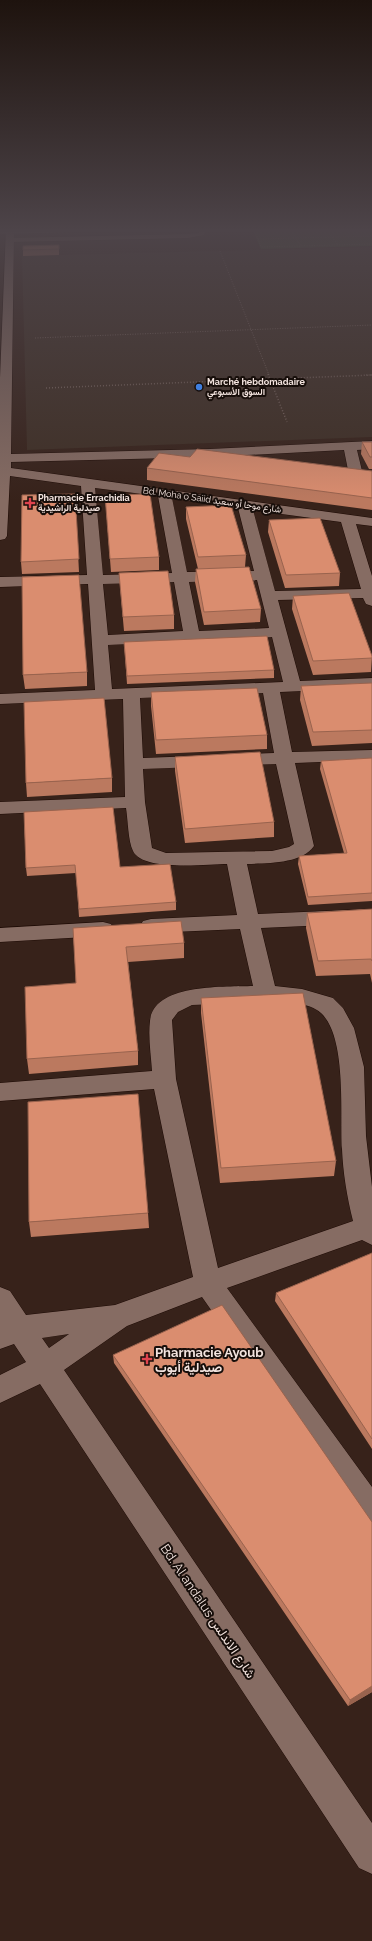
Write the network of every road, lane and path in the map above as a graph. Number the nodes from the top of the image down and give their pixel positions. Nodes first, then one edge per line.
1 (4, 320) edge
2 (247, 320) edge
3 (372, 325) edge
4 (251, 329) junction
5 (35, 338) dead end
6 (372, 375) edge
7 (270, 379) junction
8 (46, 388) dead end
9 (286, 422) dead end
10 (2, 432) edge
11 (372, 445) edge
12 (350, 446) junction
13 (210, 453) junction
14 (279, 463) edge
15 (4, 465) junction
16 (341, 472) edge
17 (356, 475) junction
18 (372, 477) edge
19 (88, 483) junction
20 (164, 493) junction
21 (244, 504) junction
22 (347, 518) junction
23 (372, 522) edge
24 (0, 536) edge
25 (263, 575) junction
26 (180, 578) junction
27 (95, 580) junction
28 (0, 582) edge
29 (269, 596) junction
30 (371, 597) edge
31 (278, 632) junction
32 (192, 636) junction
33 (100, 640) junction
34 (372, 683) edge
35 (293, 686) junction
36 (270, 687) junction
37 (131, 693) junction
38 (104, 694) junction
39 (0, 699) edge
40 (372, 755) edge
41 (284, 758) junction
42 (134, 764) junction
43 (135, 802) junction
44 (0, 808) edge
45 (236, 857) junction
46 (372, 916) edge
47 (249, 920) junction
48 (0, 935) edge
49 (266, 994) junction
50 (164, 1079) junction
51 (0, 1092) edge
52 (371, 1228) edge
53 (208, 1283) junction
54 (0, 1299) edge
55 (117, 1317) junction
56 (10, 1333) edge
57 (45, 1367) junction
58 (0, 1390) edge
59 (372, 1512) edge
60 (372, 1855) edge

1 - 10 street
2 - 4 path
3 - 4 path
4 - 5 path
4 - 7 path
6 - 7 path
7 - 8 path
7 - 9 path
10 - 15 street
11 - 12 street
12 - 13 street
12 - 17 street
13 - 14 street
13 - 15 street
15 - 19 street, Bd. Moha o Saiid شارع موحا أو سعيد
15 - 24 street
16 - 17 street
17 - 18 street
19 - 20 street, Bd. Moha o Saiid شارع موحا أو سعيد
19 - 27 street
20 - 21 street, Bd. Moha o Saiid شارع موحا أو سعيد
20 - 26 street
21 - 22 street, Bd. Moha o Saiid شارع موحا أو سعيد
21 - 25 street
22 - 23 street, Bd. Moha o Saiid شارع موحا أو سعيد
22 - 30 street
25 - 26 street
25 - 29 street
26 - 27 street
26 - 32 street
27 - 28 street
27 - 33 street
29 - 30 street
29 - 31 street
31 - 32 street
31 - 35 street
32 - 33 street
33 - 38 street
34 - 35 street
35 - 36 street
36 - 37 street
36 - 41 street
37 - 38 street
37 - 42 street
38 - 39 street
40 - 41 street
41 - 42 street
41 - 45 street
42 - 43 street
43 - 44 street
43 - 45 street
45 - 47 street
46 - 47 street
47 - 48 street
47 - 49 street
49 - 50 street
49 - 52 street
50 - 51 street
50 - 53 street
52 - 53 street
53 - 55 street
53 - 59 street
54 - 56 street, Bd. Al andalus شارع الاندلس
55 - 56 street
55 - 57 street
56 - 57 street, Bd. Al andalus شارع الاندلس
57 - 58 street
57 - 60 street, Bd. Al andalus شارع الاندلس

